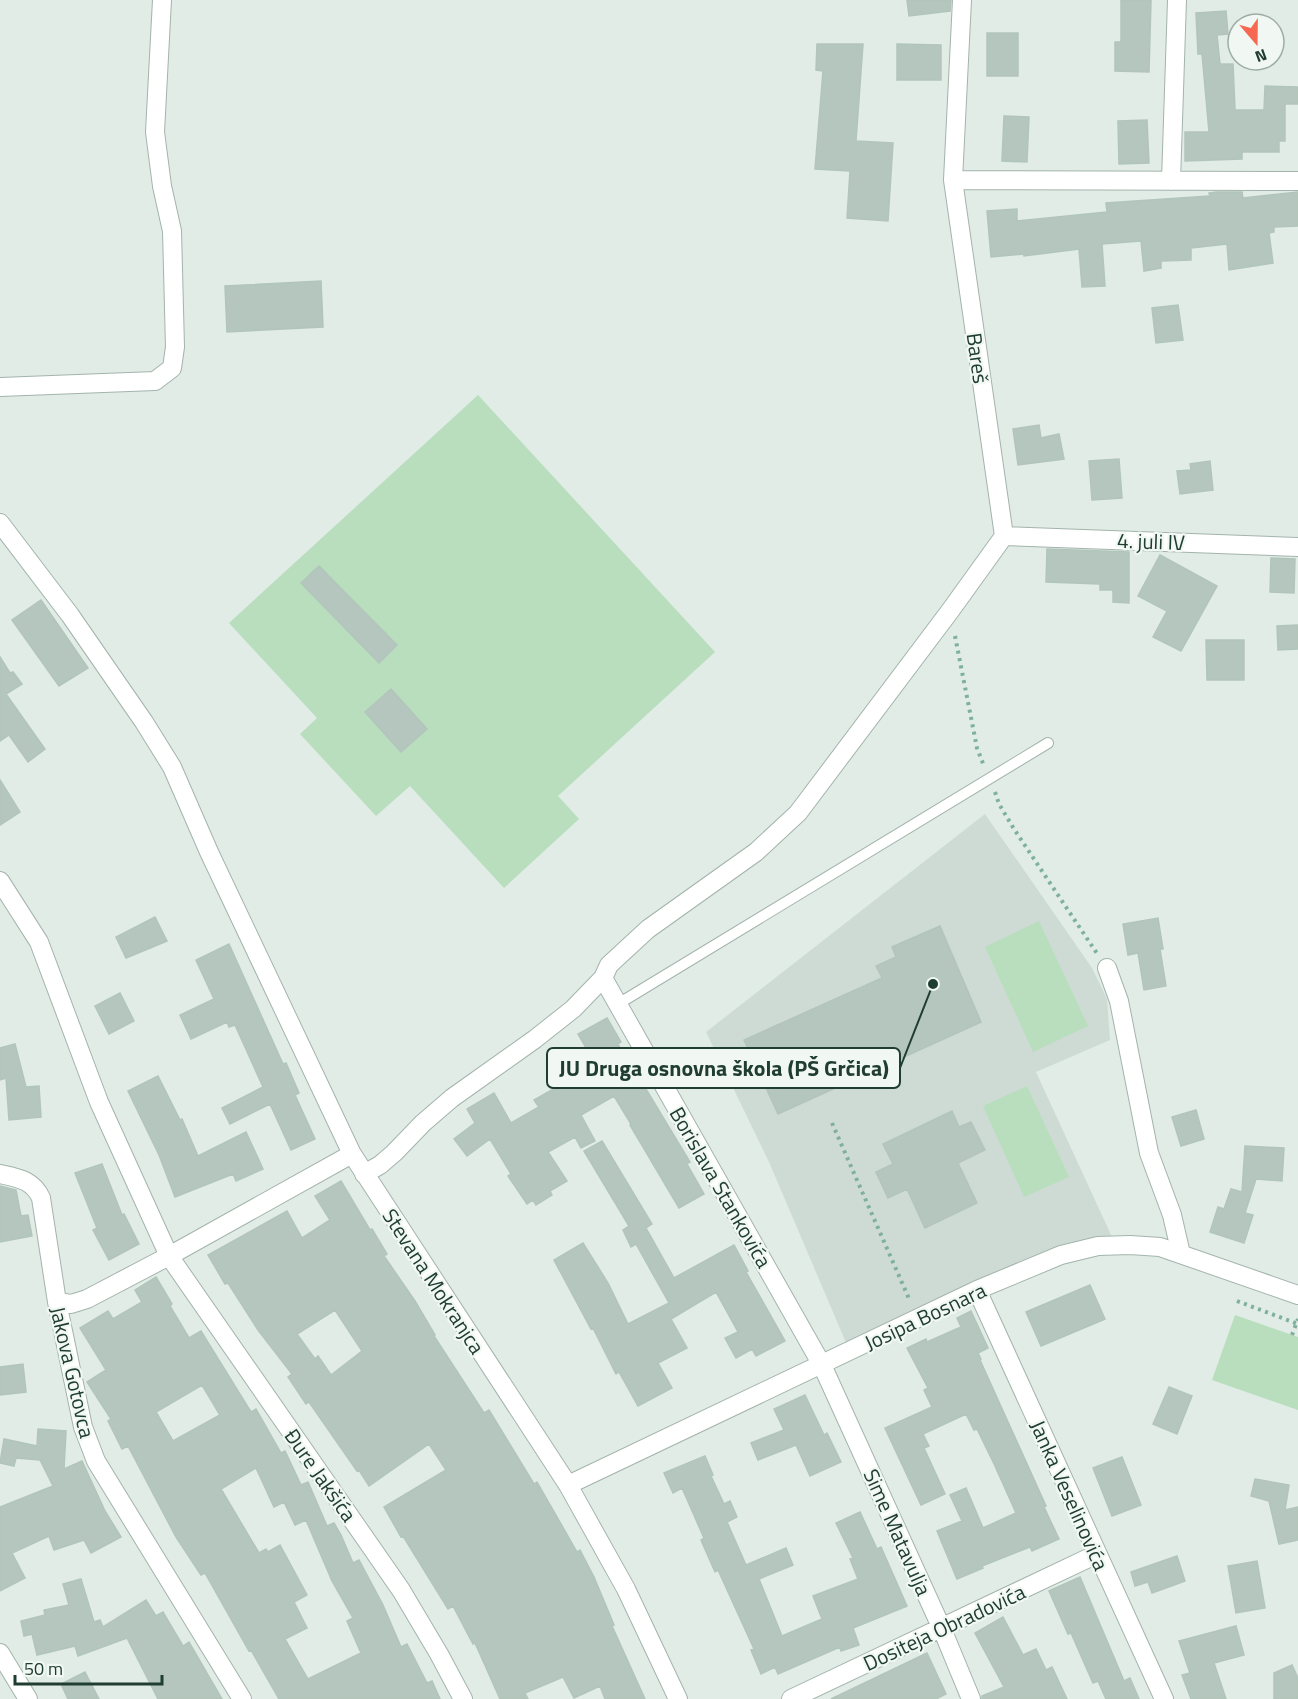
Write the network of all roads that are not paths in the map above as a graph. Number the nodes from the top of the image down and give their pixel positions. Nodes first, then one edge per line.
1 (162, 0) edge
2 (962, 0) edge
3 (1177, 0) edge
4 (952, 180) junction
5 (1171, 181) junction
6 (1298, 181) edge
7 (0, 387) edge
8 (0, 523) edge
9 (1004, 536) junction
10 (1298, 547) edge
11 (1048, 743) dead end
12 (0, 881) edge
13 (1107, 968) road end
14 (603, 978) junction
15 (618, 1004) junction
16 (352, 1154) junction
17 (0, 1174) edge
18 (364, 1174) junction
19 (1181, 1254) junction
20 (169, 1256) junction
21 (977, 1290) junction
22 (1298, 1295) edge
23 (57, 1302) junction
24 (822, 1365) junction
25 (567, 1485) junction
26 (1097, 1554) junction
27 (942, 1629) junction
28 (0, 1653) edge
29 (28, 1699) edge
30 (242, 1699) edge
31 (463, 1699) edge
32 (678, 1699) edge
33 (791, 1699) edge
34 (971, 1699) edge
35 (1164, 1699) edge

1 - 7 street
2 - 4 street, Bareš
3 - 5 street
4 - 5 street
4 - 9 street, Bareš
5 - 6 street
8 - 16 street, Stevana Mokranjca
9 - 10 street, 4. juli IV
9 - 14 street
11 - 15 lane
12 - 20 street, Đure Jakšića
13 - 19 street
14 - 15 street, Borislava Stankovića
14 - 18 street
15 - 24 street, Borislava Stankovića
16 - 18 street, Stevana Mokranjca
16 - 20 street
17 - 23 street, Jakova Gotovca
18 - 25 street, Stevana Mokranjca
19 - 21 street, Josipa Bosnara
19 - 22 street, Josipa Bosnara
20 - 23 street
20 - 31 street, Đure Jakšića
21 - 24 street, Josipa Bosnara
21 - 26 street, Janka Veselinovića
23 - 30 street, Jakova Gotovca
24 - 25 street, Josipa Bosnara
24 - 27 street, Sime Matavulja
25 - 32 street, Stevana Mokranjca
26 - 27 street, Dositeja Obradovića
26 - 35 street, Janka Veselinovića
27 - 33 street, Dositeja Obradovića
27 - 34 street, Sime Matavulja
28 - 29 street

